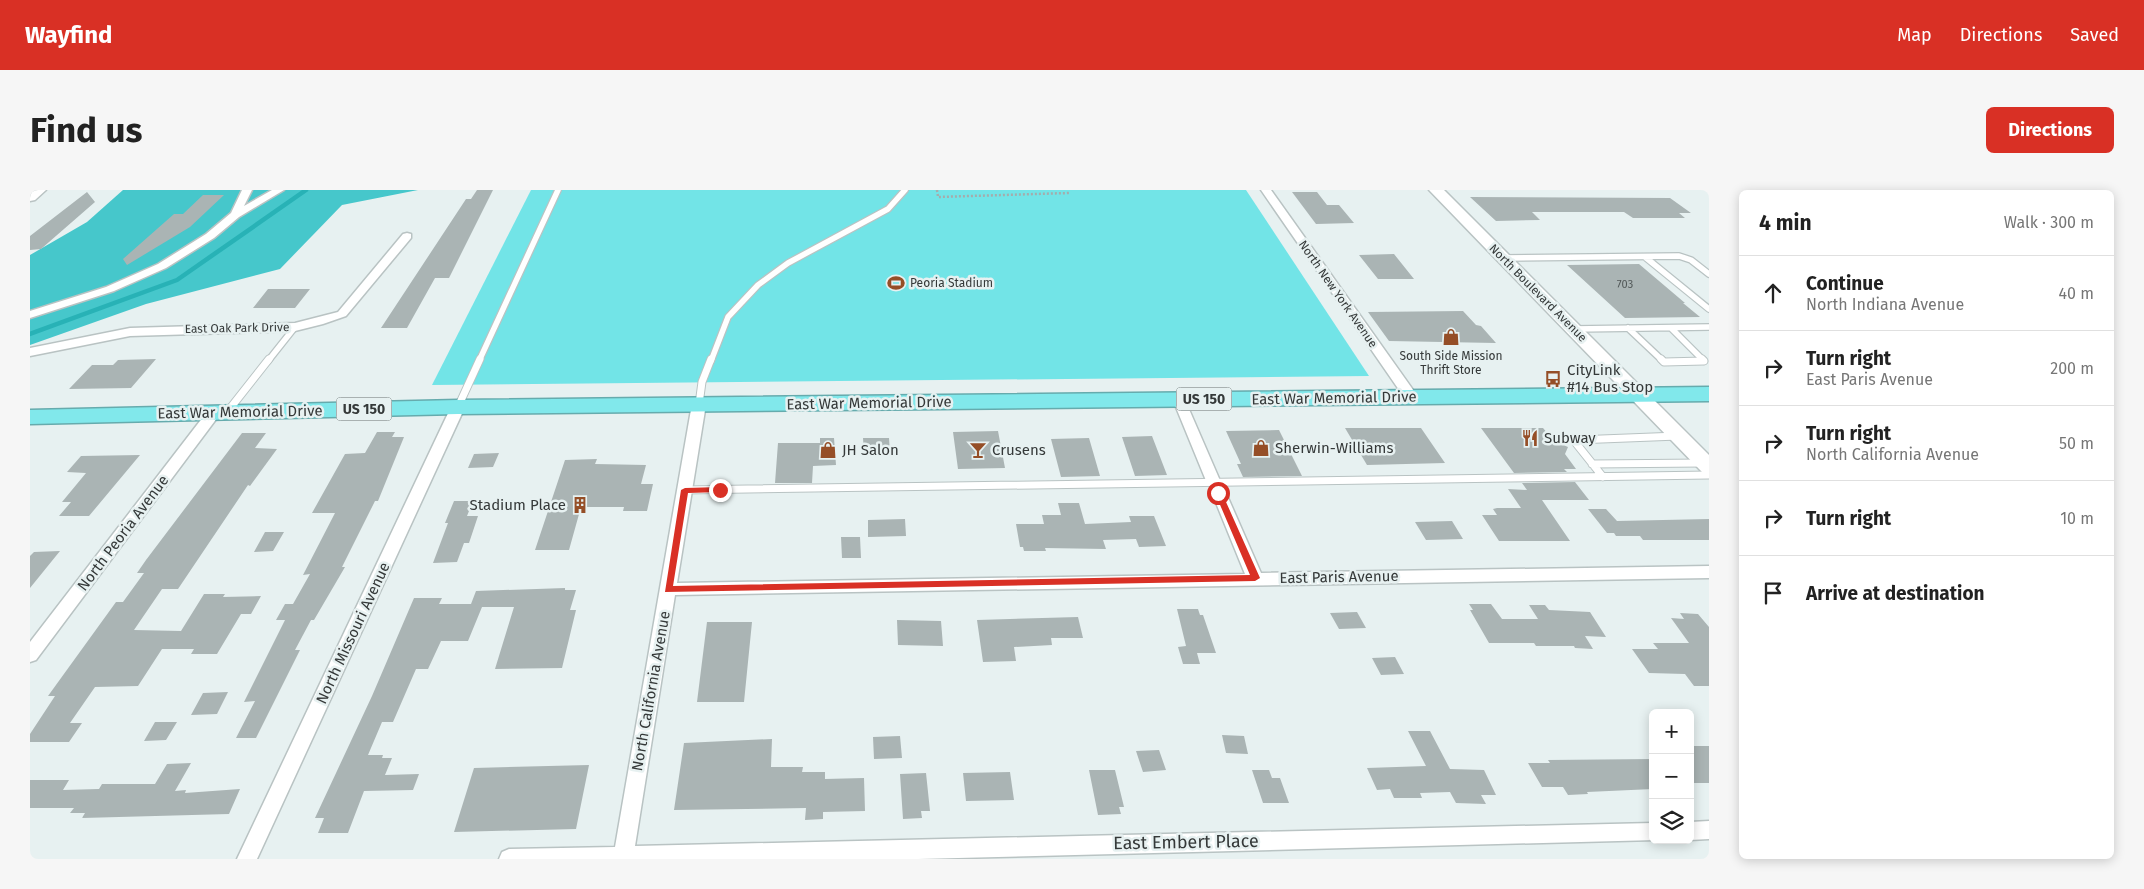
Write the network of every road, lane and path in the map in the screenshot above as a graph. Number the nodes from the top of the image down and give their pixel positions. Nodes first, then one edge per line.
1 (40, 190) edge
2 (247, 190) edge
3 (279, 190) edge
4 (558, 190) edge
5 (904, 190) edge
6 (937, 190) edge
7 (1266, 190) edge
8 (1436, 190) edge
9 (1058, 191) edge
10 (1069, 193) dead end
11 (30, 197) edge
12 (235, 215) junction
13 (407, 236) dead end
14 (1645, 256) junction
15 (1504, 258) junction
16 (1709, 274) edge
17 (1709, 309) edge
18 (30, 316) edge
19 (295, 327) junction
20 (1709, 327) edge
21 (1628, 328) junction
22 (1671, 328) junction
23 (1574, 329) junction
24 (30, 352) edge
25 (1709, 394) edge
26 (1640, 395) junction
27 (1411, 397) junction
28 (1179, 400) junction
29 (699, 404) junction
30 (458, 407) junction
31 (222, 411) junction
32 (30, 417) edge
33 (1680, 436) junction
34 (1592, 464) junction
35 (1708, 468) edge
36 (1603, 477) junction
37 (1216, 488) junction
38 (685, 490) junction
39 (1709, 572) edge
40 (1255, 578) junction
41 (668, 589) junction
42 (30, 654) edge
43 (1709, 830) edge
44 (1694, 831) edge
45 (1649, 832) edge
46 (623, 857) edge
47 (247, 859) edge
48 (509, 859) edge

1 - 11 street
2 - 12 street
3 - 12 street
4 - 30 lane
5 - 29 lane
6 - 9 path
7 - 27 street, North New York Avenue
8 - 15 street, North Boulevard Avenue
9 - 10 path
12 - 18 street
13 - 19 street, East Oak Park Drive
14 - 15 lane
14 - 16 lane
14 - 17 lane
15 - 23 street, North Boulevard Avenue
19 - 24 street, East Oak Park Drive
19 - 31 lane, North Peoria Avenue
20 - 22 lane
21 - 22 lane
21 - 22 lane
21 - 23 lane
23 - 26 street, North Boulevard Avenue
25 - 26 highway, East War Memorial Drive / US 150
26 - 27 highway, East War Memorial Drive / US 150
26 - 33 street, North Boulevard Avenue
27 - 28 highway, East War Memorial Drive / US 150
28 - 29 highway, East War Memorial Drive / US 150
28 - 37 street
29 - 30 highway, East War Memorial Drive / US 150
29 - 38 street, North California Avenue
30 - 31 highway, East War Memorial Drive / US 150
30 - 47 street, North Missouri Avenue
31 - 32 highway, East War Memorial Drive / US 150
31 - 42 street, North Peoria Avenue
33 - 34 lane
33 - 35 street, North Boulevard Avenue
34 - 35 lane
34 - 36 lane
35 - 36 lane
36 - 37 lane
37 - 38 lane
37 - 40 street
38 - 41 street, North California Avenue
39 - 40 street, East Paris Avenue
40 - 41 street, East Paris Avenue
41 - 46 street, North California Avenue
43 - 44 street
45 - 46 street, East Embert Place
46 - 48 street, East Embert Place

